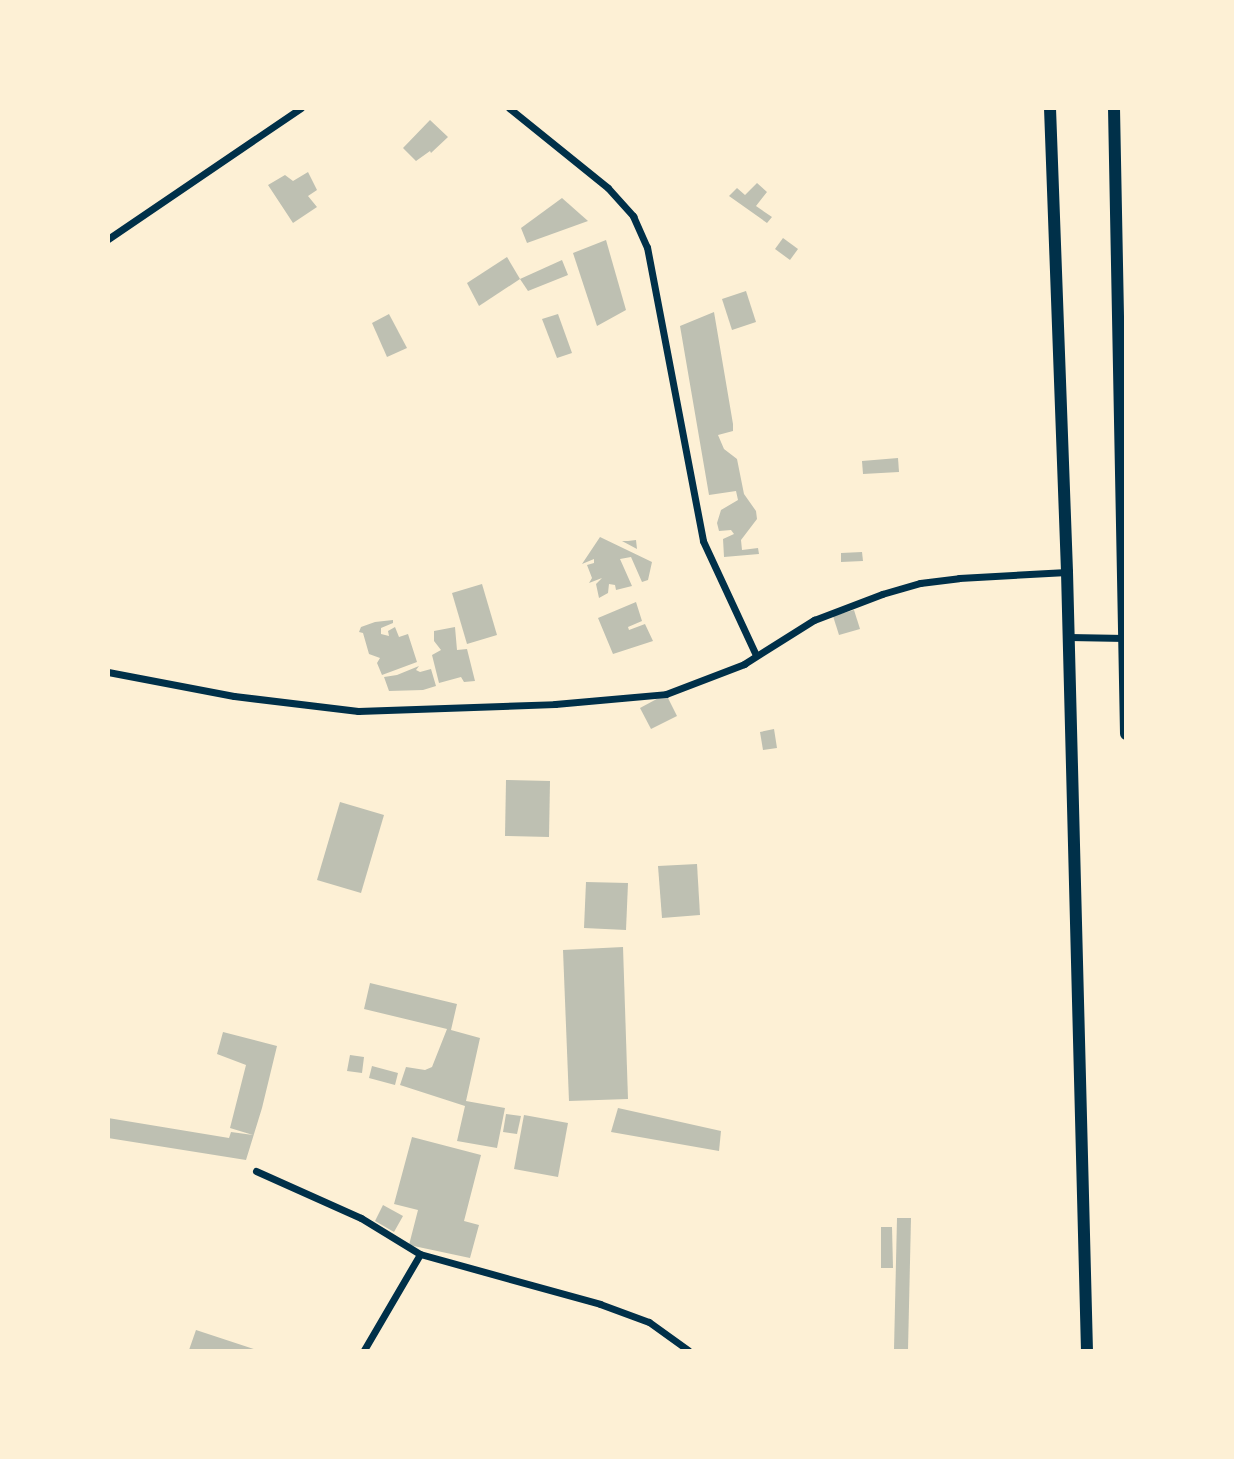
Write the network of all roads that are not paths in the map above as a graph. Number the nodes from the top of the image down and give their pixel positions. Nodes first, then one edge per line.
1 (301, 108) edge
2 (509, 108) edge
3 (1050, 108) edge
4 (1114, 108) edge
5 (108, 239) edge
6 (1067, 572) junction
7 (1069, 637) junction
8 (1124, 638) edge
9 (756, 655) junction
10 (108, 672) edge
11 (1125, 734) edge
12 (256, 1171) dead end
13 (420, 1254) junction
14 (363, 1350) edge
15 (688, 1350) edge
16 (1087, 1350) edge

1 - 5 street
2 - 9 street
3 - 6 street
4 - 8 street
6 - 7 street
6 - 9 street
7 - 8 street
7 - 16 street
8 - 11 street
9 - 10 street
12 - 13 street
13 - 14 street
13 - 15 street

